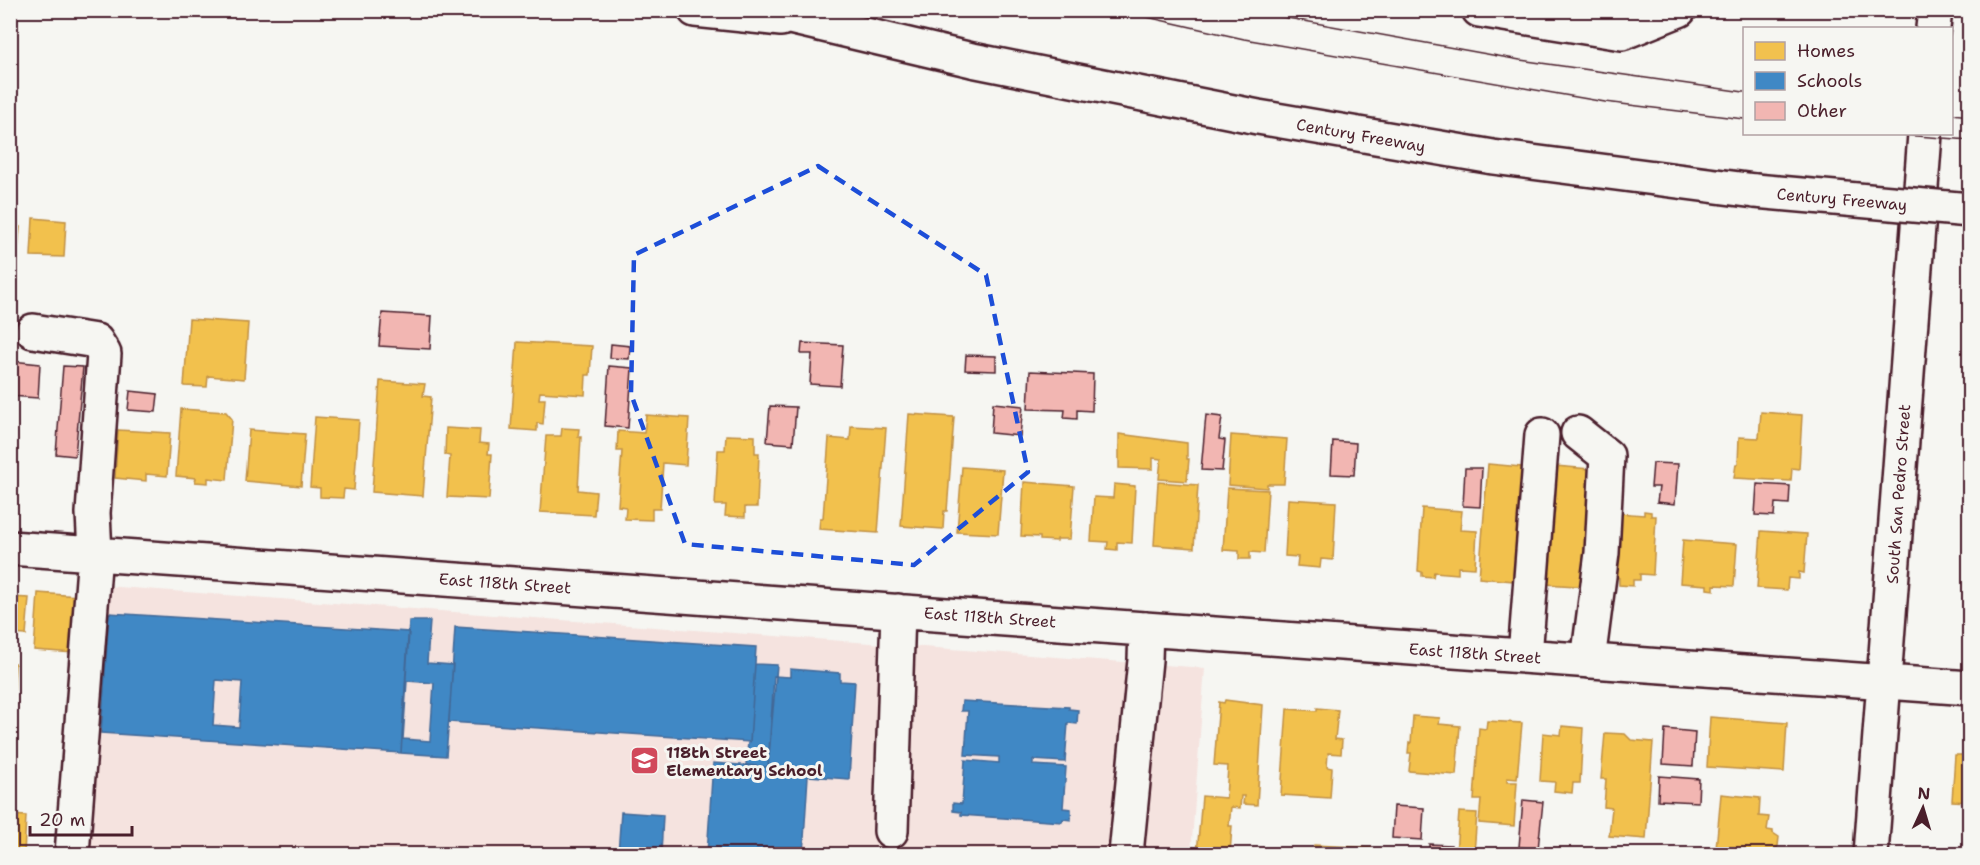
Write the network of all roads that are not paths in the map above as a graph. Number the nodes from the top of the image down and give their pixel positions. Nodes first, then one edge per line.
1 (696, 10) edge
2 (760, 10) edge
3 (1479, 10) edge
4 (1679, 10) edge
5 (1935, 10) edge
6 (795, 20) junction
7 (1933, 27) edge
8 (1925, 135) edge
9 (1970, 210) edge
10 (33, 331) dead end
11 (1578, 433) dead end
12 (1542, 435) dead end
13 (10, 548) edge
14 (95, 554) junction
15 (898, 611) junction
16 (1146, 629) junction
17 (1525, 656) junction
18 (1588, 661) junction
19 (1884, 682) junction
20 (1970, 688) edge
21 (891, 831) dead end
22 (72, 855) edge
23 (1126, 855) edge
24 (1871, 855) edge

1 - 6 main road
2 - 6 main road, Century Freeway
3 - 4 main road
5 - 7 main road
6 - 9 main road, Century Freeway, bridge
8 - 19 main road, South San Pedro Street
10 - 14 main road
11 - 18 main road
12 - 17 main road
13 - 14 main road, East 118th Street
14 - 15 main road, East 118th Street
14 - 22 main road
15 - 16 main road, East 118th Street
15 - 21 main road
16 - 17 main road, East 118th Street
16 - 23 main road
17 - 18 main road, East 118th Street
18 - 19 main road, East 118th Street
19 - 20 main road, East 118th Street
19 - 24 main road, South San Pedro Street

